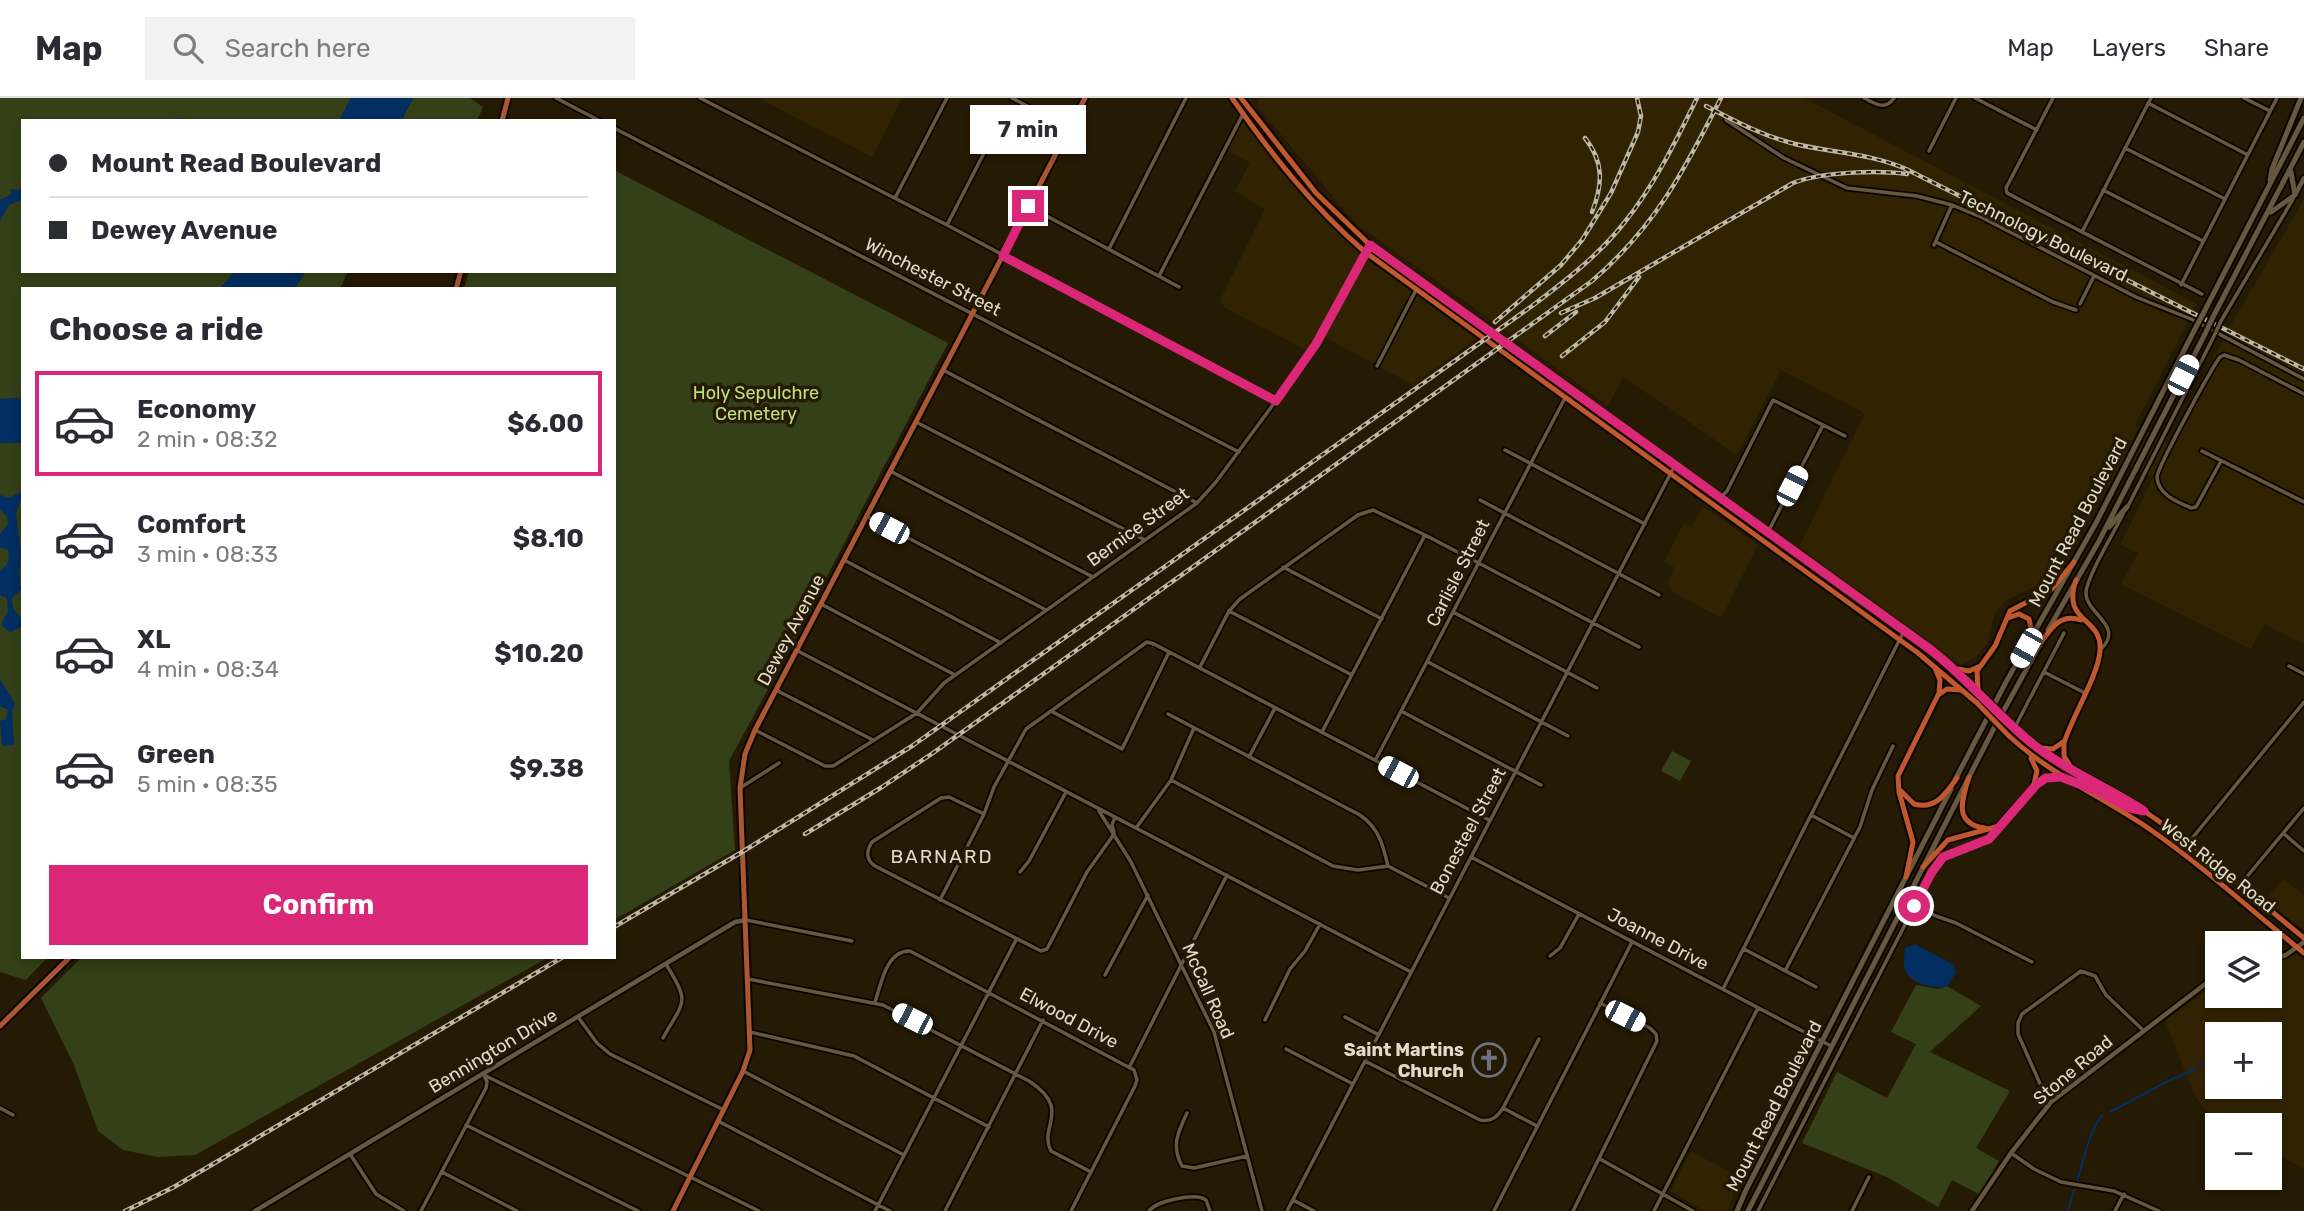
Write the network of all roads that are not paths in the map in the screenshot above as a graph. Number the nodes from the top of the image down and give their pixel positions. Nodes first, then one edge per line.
1 (508, 98) edge
2 (556, 98) edge
3 (700, 98) edge
4 (947, 98) edge
5 (1012, 98) edge
6 (1085, 98) edge
7 (1186, 98) edge
8 (1232, 98) edge
9 (1241, 98) edge
10 (1864, 98) edge
11 (1894, 98) edge
12 (1956, 98) edge
13 (1975, 98) edge
14 (2053, 98) edge
15 (2151, 98) edge
16 (2244, 98) edge
17 (2277, 98) edge
18 (2301, 98) edge
19 (2148, 103) junction
20 (2270, 111) junction
21 (1243, 114) junction
22 (2304, 118) edge
23 (503, 119) edge
24 (596, 119) edge
25 (1001, 120) dead end
26 (1726, 120) dead end
27 (1069, 128) junction
28 (616, 129) edge
29 (2037, 130) junction
30 (2304, 142) edge
31 (2125, 148) junction
32 (1929, 151) dead end
33 (2248, 155) junction
34 (2291, 168) junction
35 (2304, 178) edge
36 (2269, 188) junction
37 (2103, 190) junction
38 (2295, 195) junction
39 (895, 198) junction
40 (2225, 199) junction
41 (1952, 205) junction
42 (1028, 206) junction
43 (947, 225) junction
44 (2261, 226) junction
45 (2082, 232) junction
46 (2203, 241) junction
47 (1370, 245) junction
48 (1109, 249) junction
49 (1365, 252) junction
50 (1003, 256) junction
51 (1159, 276) junction
52 (2094, 276) junction
53 (2181, 285) junction
54 (1179, 287) dead end
55 (1416, 290) junction
56 (2202, 294) dead end
57 (2080, 304) dead end
58 (2077, 310) dead end
59 (973, 313) junction
60 (1377, 366) dead end
61 (943, 370) junction
62 (2304, 379) edge
63 (2304, 394) edge
64 (1565, 398) junction
65 (1276, 401) junction
66 (916, 422) junction
67 (1823, 425) junction
68 (1845, 436) dead end
69 (1505, 450) dead end
70 (2202, 451) dead end
71 (1239, 452) junction
72 (2221, 461) junction
73 (1530, 464) junction
74 (1675, 465) junction
75 (890, 471) junction
76 (1671, 474) junction
77 (1720, 498) junction
78 (1479, 500) dead end
79 (2304, 502) edge
80 (1197, 503) junction
81 (2127, 507) junction
82 (1505, 513) junction
83 (866, 516) junction
84 (1645, 524) junction
85 (1768, 532) junction
86 (1425, 534) junction
87 (1145, 540) junction
88 (2099, 541) junction
89 (844, 560) junction
90 (2074, 562) junction
91 (1479, 563) junction
92 (1283, 567) junction
93 (1619, 573) junction
94 (1093, 577) junction
95 (2076, 580) junction
96 (1659, 595) dead end
97 (821, 604) junction
98 (1046, 610) junction
99 (1229, 611) junction
100 (1453, 612) junction
101 (1382, 619) junction
102 (1593, 623) junction
103 (2004, 624) junction
104 (2090, 625) junction
105 (1904, 631) junction
106 (2064, 633) dead end
107 (1900, 640) junction
108 (2041, 642) junction
109 (1001, 643) junction
110 (1639, 647) dead end
111 (2026, 648) junction
112 (2101, 649) junction
113 (796, 650) junction
114 (1169, 652) junction
115 (1428, 662) junction
116 (1931, 663) junction
117 (1950, 665) junction
118 (1981, 665) junction
119 (2290, 666) dead end
120 (1200, 667) junction
121 (2044, 672) junction
122 (1567, 673) junction
123 (2304, 674) edge
124 (955, 675) junction
125 (1352, 675) junction
126 (1597, 688) dead end
127 (776, 690) junction
128 (1965, 692) junction
129 (2085, 693) junction
130 (1982, 695) junction
131 (1937, 698) junction
132 (2304, 702) edge
133 (1275, 708) junction
134 (1051, 711) junction
135 (1401, 711) junction
136 (917, 713) junction
137 (1168, 714) dead end
138 (1541, 722) junction
139 (2014, 727) junction
140 (1194, 728) junction
141 (755, 730) junction
142 (1322, 732) junction
143 (1568, 736) dead end
144 (2066, 736) junction
145 (873, 740) junction
146 (2032, 744) junction
147 (1893, 746) dead end
148 (2022, 748) junction
149 (1250, 757) junction
150 (1375, 760) junction
151 (1008, 762) junction
152 (779, 763) dead end
153 (1516, 771) junction
154 (2077, 773) junction
155 (1969, 777) junction
156 (1957, 778) junction
157 (1171, 780) junction
158 (2069, 780) junction
159 (1898, 782) junction
160 (1541, 785) dead end
161 (2079, 785) junction
162 (740, 788) junction
163 (2031, 790) junction
164 (1066, 792) junction
165 (2304, 808) edge
166 (1098, 809) junction
167 (2144, 811) junction
168 (984, 814) junction
169 (1811, 816) junction
170 (1115, 817) junction
171 (1490, 820) junction
172 (1998, 826) junction
173 (1136, 828) junction
174 (2283, 833) junction
175 (1114, 834) junction
176 (1854, 838) junction
177 (2189, 842) junction
178 (2304, 851) edge
179 (1471, 857) junction
180 (1388, 866) junction
181 (1923, 866) junction
182 (1020, 872) dead end
183 (1227, 875) junction
184 (1906, 877) junction
185 (2240, 885) junction
186 (1148, 895) junction
187 (1449, 898) junction
188 (940, 900) junction
189 (1914, 906) junction
190 (1579, 914) junction
191 (746, 920) junction
192 (1320, 924) junction
193 (1016, 939) junction
194 (2304, 940) edge
195 (852, 941) dead end
196 (1632, 942) junction
197 (2298, 948) junction
198 (1744, 949) junction
199 (2304, 953) edge
200 (1550, 956) dead end
201 (2282, 957) edge
202 (67, 959) edge
203 (2032, 962) dead end
204 (666, 964) junction
205 (1181, 964) junction
206 (1785, 971) junction
207 (1411, 972) junction
208 (1105, 975) dead end
209 (748, 979) junction
210 (2205, 984) edge
211 (1816, 987) dead end
212 (1723, 989) junction
213 (988, 991) junction
214 (875, 1003) junction
215 (1600, 1003) junction
216 (1758, 1007) junction
217 (1836, 1013) junction
218 (578, 1017) junction
219 (1345, 1017) dead end
220 (1846, 1018) junction
221 (1043, 1020) junction
222 (1265, 1020) dead end
223 (1854, 1021) junction
224 (0, 1026) edge
225 (2144, 1031) junction
226 (750, 1032) junction
227 (1379, 1035) junction
228 (663, 1038) dead end
229 (1539, 1039) dead end
230 (1822, 1041) junction
231 (960, 1044) junction
232 (1832, 1046) junction
233 (1286, 1049) dead end
234 (1365, 1061) junction
235 (1130, 1066) junction
236 (743, 1071) junction
237 (482, 1073) junction
238 (1016, 1074) junction
239 (1353, 1084) junction
240 (933, 1098) junction
241 (2049, 1104) junction
242 (0, 1108) edge
243 (1503, 1108) junction
244 (723, 1110) junction
245 (1187, 1113) dead end
246 (13, 1115) dead end
247 (718, 1121) junction
248 (466, 1125) junction
249 (1537, 1126) junction
250 (989, 1127) junction
251 (2011, 1153) junction
252 (350, 1154) junction
253 (904, 1155) junction
254 (1247, 1156) junction
255 (1600, 1159) junction
256 (442, 1172) junction
257 (1091, 1172) junction
258 (690, 1176) junction
259 (1869, 1177) dead end
260 (1663, 1194) junction
261 (2124, 1195) junction
262 (1293, 1200) junction
263 (878, 1205) junction
264 (255, 1211) edge
265 (404, 1211) edge
266 (422, 1211) edge
267 (517, 1211) edge
268 (638, 1211) edge
269 (673, 1211) edge
270 (759, 1211) edge
271 (875, 1211) edge
272 (890, 1211) edge
273 (945, 1211) edge
274 (1070, 1211) edge
275 (1149, 1211) edge
276 (1210, 1211) edge
277 (1262, 1211) edge
278 (1287, 1211) edge
279 (1314, 1211) edge
280 (1494, 1211) edge
281 (1573, 1211) edge
282 (1654, 1211) edge
283 (1693, 1211) edge
284 (1737, 1211) edge
285 (1748, 1211) edge
286 (1758, 1211) edge
287 (1852, 1211) edge
288 (1972, 1211) edge
289 (2115, 1211) edge
290 (2159, 1211) edge

1 - 23 main road
2 - 24 street
3 - 39 street
4 - 39 street
5 - 27 street
6 - 27 main road, Dewey Avenue
7 - 48 street
8 - 21 highway, West Ridge Road
9 - 47 highway, West Ridge Road
10 - 11 street
12 - 32 street
13 - 29 street
14 - 29 street
15 - 19 street
16 - 20 street
17 - 20 street
18 - 36 main road
19 - 31 street
19 - 33 street
20 - 33 street
21 - 49 highway, West Ridge Road
21 - 51 street
22 - 36 main road, Mount Read Boulevard
25 - 43 street
26 - 41 street, Technology Boulevard
27 - 42 main road, Dewey Avenue
28 - 59 street, Winchester Street
29 - 45 street
30 - 34 main road, Mount Read Boulevard
31 - 37 street
31 - 40 street
33 - 40 street
34 - 38 main road
34 - 44 main road, Mount Read Boulevard
35 - 38 street, Mount Read Boulevard
36 - 90 main road, Mount Read Boulevard, bridge
37 - 45 street
37 - 46 street
38 - 44 main road
38 - 81 street, Mount Read Boulevard, bridge
39 - 43 street
40 - 46 street
41 - 52 street, Technology Boulevard
41 - 58 street
42 - 48 street
42 - 50 main road, Dewey Avenue
43 - 50 street
44 - 88 main road, Mount Read Boulevard, bridge
45 - 53 street
46 - 53 street
47 - 49 street, Bernice Street
47 - 74 highway, West Ridge Road
48 - 51 street
49 - 55 highway, West Ridge Road
49 - 65 street, Bernice Street
50 - 59 main road, Dewey Avenue
50 - 65 street
51 - 54 street
52 - 57 street
52 - 62 street, Technology Boulevard
53 - 56 street
55 - 60 street
55 - 64 highway, West Ridge Road
59 - 61 main road, Dewey Avenue
59 - 71 street, Winchester Street
61 - 66 main road, Dewey Avenue
61 - 80 street
63 - 72 street
64 - 73 street, Carlisle Street
64 - 76 highway, West Ridge Road
65 - 71 street, Bernice Street
66 - 75 main road, Dewey Avenue
66 - 87 street
67 - 68 street
67 - 77 street
67 - 85 street
69 - 73 street
70 - 72 street
71 - 80 street, Bernice Street
72 - 79 street
73 - 82 street, Carlisle Street
73 - 84 street
74 - 76 street, Bonesteel Street
74 - 77 highway, West Ridge Road
75 - 83 main road, Dewey Avenue
75 - 94 street
76 - 84 street, Bonesteel Street
76 - 107 highway, West Ridge Road
77 - 85 highway, West Ridge Road
78 - 82 street
80 - 87 street, Bernice Street
81 - 88 main road
81 - 112 street, Mount Read Boulevard
82 - 91 street, Carlisle Street
82 - 93 street
83 - 89 main road, Dewey Avenue
83 - 98 street
84 - 93 street, Bonesteel Street
85 - 105 highway, West Ridge Road
86 - 91 street
86 - 92 street
86 - 101 street
87 - 94 street, Bernice Street
88 - 95 main road, Mount Read Boulevard
89 - 97 main road, Dewey Avenue
89 - 109 street
90 - 103 highway
90 - 111 main road, Mount Read Boulevard
91 - 100 street, Carlisle Street
91 - 102 street
92 - 99 street
92 - 101 street
93 - 96 street
93 - 102 street, Bonesteel Street
94 - 98 street, Bernice Street
95 - 104 highway
95 - 108 main road, Mount Read Boulevard
97 - 113 main road, Dewey Avenue
97 - 124 street
98 - 109 street, Bernice Street
99 - 120 street
99 - 125 street
100 - 115 street, Carlisle Street
100 - 122 street
101 - 125 street
102 - 110 street
102 - 122 street, Bonesteel Street
103 - 111 highway
103 - 118 highway
104 - 108 highway
104 - 112 highway
105 - 107 street
105 - 117 highway, West Ridge Road
106 - 121 street
107 - 116 highway, West Ridge Road
107 - 169 street
108 - 155 main road, Mount Read Boulevard
109 - 124 street, Bernice Street
111 - 156 main road, Mount Read Boulevard
112 - 129 highway
113 - 127 main road, Dewey Avenue
113 - 136 street, McCall Road
114 - 120 street
114 - 134 street
114 - 134 street
115 - 135 street, Carlisle Street
115 - 138 street
116 - 128 highway, West Ridge Road
116 - 131 highway
117 - 118 highway
117 - 130 highway, West Ridge Road
118 - 130 highway
119 - 123 street
120 - 133 street
121 - 129 street
121 - 139 street
122 - 126 street
122 - 138 street, Bonesteel Street
124 - 136 street, Bernice Street
125 - 142 street
127 - 141 main road, Dewey Avenue
127 - 145 street
128 - 131 highway
128 - 148 highway, West Ridge Road, bridge
129 - 144 highway
130 - 139 highway, West Ridge Road, bridge
131 - 159 highway
132 - 177 street
133 - 142 street
133 - 149 street
134 - 151 street
135 - 150 street, Carlisle Street
135 - 153 street
136 - 145 street, Bernice Street
136 - 151 street, McCall Road
137 - 140 street
138 - 143 street
138 - 153 street, Bonesteel Street
139 - 146 highway, West Ridge Road
140 - 149 street
140 - 157 street
141 - 145 street, Bernice Street
141 - 162 main road, Dewey Avenue
142 - 150 street
144 - 146 highway
144 - 154 highway
146 - 154 highway, West Ridge Road
147 - 176 street
148 - 158 highway, West Ridge Road
148 - 163 highway
149 - 180 street
150 - 171 street
151 - 164 street, McCall Road
151 - 168 street
152 - 162 street
153 - 160 street
153 - 171 street, Bonesteel Street
154 - 167 highway, West Ridge Road
155 - 172 highway
155 - 181 main road, Mount Read Boulevard
156 - 159 highway
156 - 184 main road, Mount Read Boulevard
157 - 173 street
157 - 180 street
158 - 161 highway, West Ridge Road
158 - 163 highway
159 - 184 highway
161 - 167 highway
161 - 197 highway, West Ridge Road
162 - 191 main road, Dewey Avenue
163 - 172 highway
164 - 166 street, McCall Road
164 - 182 street
165 - 174 street
166 - 170 street, McCall Road
166 - 175 street, McCall Road
167 - 177 highway, West Ridge Road
168 - 188 street
168 - 188 street
169 - 176 street
169 - 198 street
170 - 173 street, McCall Road
170 - 175 street
171 - 179 street, Bonesteel Street
172 - 181 highway
172 - 189 street, Mount Read Boulevard
173 - 183 street, McCall Road
174 - 178 street
174 - 185 street
175 - 186 street, McCall Road
175 - 193 street
176 - 206 street
177 - 185 highway, West Ridge Road
179 - 187 street, Bonesteel Street
179 - 190 street, Joanne Drive
180 - 187 street
181 - 220 main road, Mount Read Boulevard
183 - 192 street, McCall Road
183 - 205 street
184 - 217 main road, Mount Read Boulevard
185 - 194 highway, West Ridge Road
186 - 205 street, McCall Road
186 - 208 street
187 - 207 street, Bonesteel Street
188 - 193 street
189 - 203 street
189 - 223 street, Mount Read Boulevard
190 - 196 street, Joanne Drive
190 - 200 street
191 - 195 street
191 - 204 street, Bennington Drive
191 - 209 main road, Dewey Avenue
192 - 207 street, McCall Road
192 - 222 street
193 - 213 street
194 - 197 street
196 - 212 street, Joanne Drive
196 - 215 street
197 - 199 highway, West Ridge Road
197 - 201 street
198 - 206 street
198 - 212 street
202 - 224 main road
204 - 218 street, Bennington Drive
204 - 228 street
205 - 235 street
205 - 254 street, McCall Road
206 - 211 street
207 - 227 street, Bonesteel Street
209 - 214 street
209 - 226 main road, Dewey Avenue
210 - 225 street, Stone Road
212 - 216 street, Joanne Drive
213 - 214 street, Elwood Drive
213 - 221 street, Elwood Drive
213 - 231 street
214 - 231 street
215 - 249 street
215 - 255 street
216 - 230 street, Joanne Drive
216 - 260 street
217 - 220 street, Mount Read Boulevard
217 - 230 main road, Mount Read Boulevard
218 - 237 street, Bennington Drive
218 - 244 street
219 - 227 street
220 - 223 street, Mount Read Boulevard
220 - 232 main road, Mount Read Boulevard
221 - 235 street, Elwood Drive
221 - 238 street
223 - 286 street, Mount Read Boulevard
225 - 241 street, Stone Road
225 - 241 street
226 - 236 main road, Dewey Avenue
226 - 240 street
227 - 234 street, Bonesteel Street
229 - 243 street
230 - 232 street, Joanne Drive
230 - 284 main road, Mount Read Boulevard
231 - 238 street
231 - 240 street
232 - 285 main road, Mount Read Boulevard
233 - 239 street
234 - 239 street, Bonesteel Street
234 - 243 street
235 - 257 street, Elwood Drive
236 - 244 main road, Dewey Avenue
236 - 253 street
237 - 248 street
237 - 252 street, Bennington Drive
237 - 258 street
238 - 250 street
238 - 257 street
239 - 262 street, Bonesteel Street
240 - 250 street
240 - 253 street
241 - 251 street, Stone Road
242 - 246 street
243 - 249 street
244 - 247 main road, Dewey Avenue
245 - 254 street
247 - 258 main road, Dewey Avenue
247 - 263 street
248 - 256 street
248 - 268 street
249 - 280 street
250 - 273 street
251 - 261 street
251 - 288 street, Stone Road
252 - 264 street, Bennington Drive
252 - 265 street
253 - 263 street
254 - 277 street, McCall Road
255 - 260 street
255 - 281 street
256 - 266 street
256 - 267 street
257 - 274 street, Elwood Drive
258 - 269 main road, Dewey Avenue
258 - 270 street
259 - 287 street
260 - 282 street
260 - 283 street
261 - 289 street
261 - 290 street
262 - 278 street, Bonesteel Street
262 - 279 street
263 - 271 street
263 - 272 street
275 - 276 street

